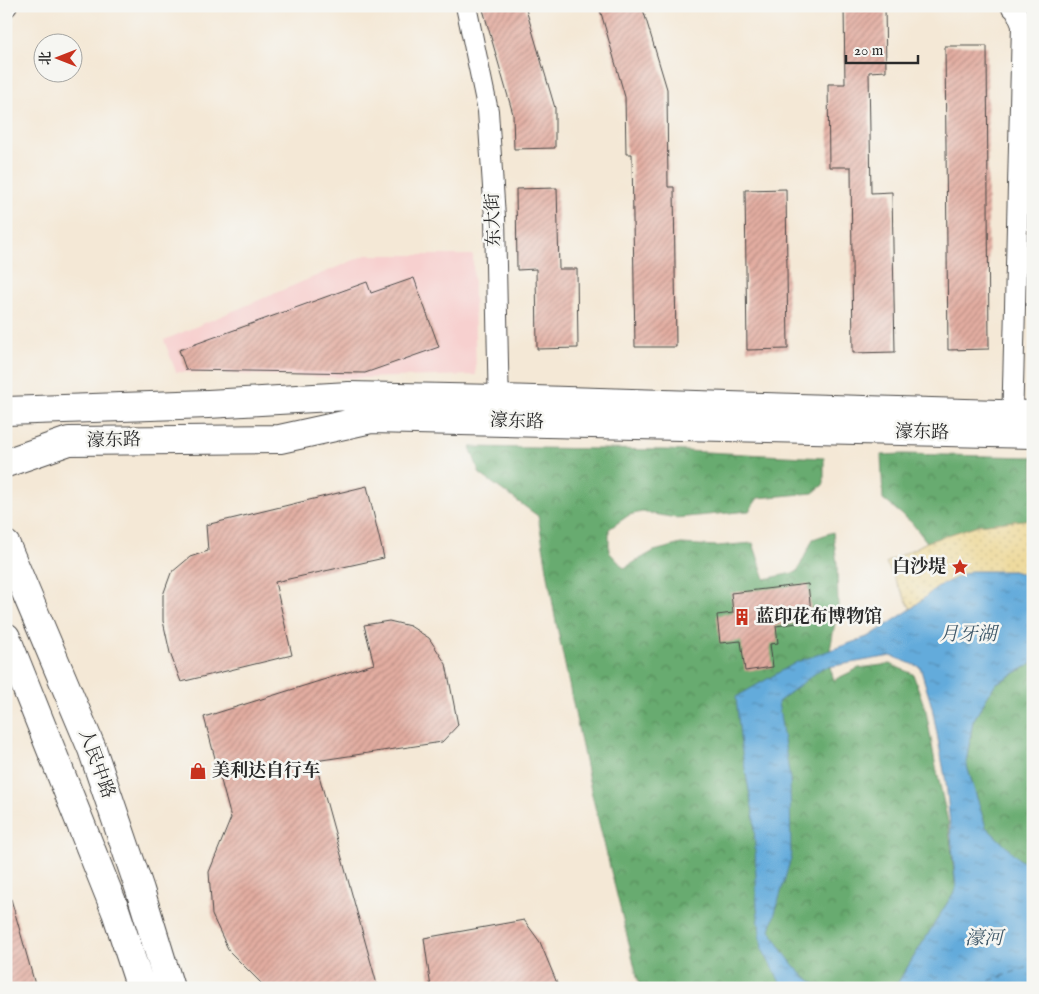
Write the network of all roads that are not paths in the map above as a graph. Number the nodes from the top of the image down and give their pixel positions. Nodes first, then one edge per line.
1 (466, 6) edge
2 (1016, 8) edge
3 (498, 399) junction
4 (6, 411) edge
5 (518, 422) junction
6 (1023, 424) edge
7 (6, 463) edge
8 (6, 545) edge
9 (6, 637) edge
10 (140, 988) edge
11 (170, 988) edge

1 - 3 street, 东大街
2 - 6 street
3 - 4 main road, 濠东路
3 - 5 street, 东大街
3 - 6 main road, 濠东路
5 - 6 main road, 濠东路
5 - 7 main road, 濠东路
8 - 11 main road, 人民中路
9 - 10 main road, 人民中路

